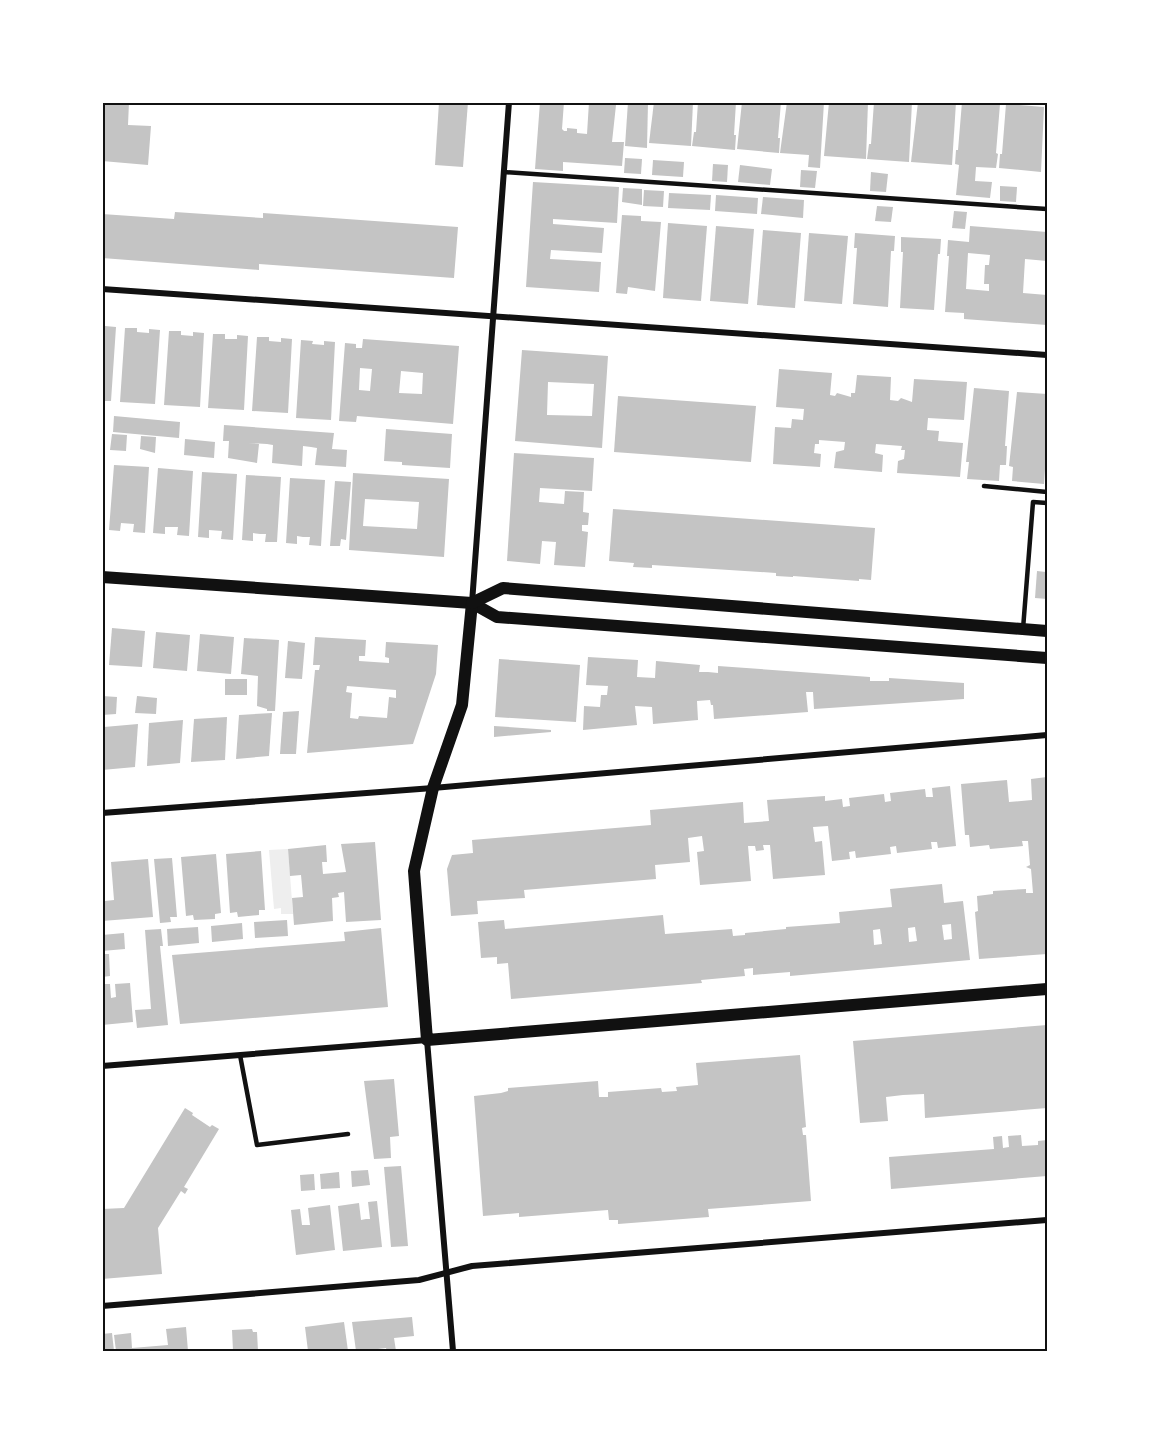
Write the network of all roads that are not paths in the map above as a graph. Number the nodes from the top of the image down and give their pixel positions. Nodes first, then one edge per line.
1 (509, 102) edge
2 (504, 172) junction
3 (1047, 209) edge
4 (102, 289) edge
5 (493, 316) junction
6 (1047, 356) edge
7 (984, 486) dead end
8 (1047, 492) edge
9 (1047, 503) edge
10 (102, 577) edge
11 (472, 603) junction
12 (1023, 628) junction
13 (1047, 631) edge
14 (1047, 658) edge
15 (1047, 735) edge
16 (433, 788) junction
17 (102, 813) edge
18 (1047, 989) edge
19 (427, 1040) junction
20 (240, 1055) junction
21 (102, 1066) edge
22 (348, 1134) dead end
23 (1047, 1220) edge
24 (447, 1274) junction
25 (102, 1306) edge
26 (453, 1351) edge

1 - 2 street
2 - 3 lane
2 - 5 street
4 - 5 street
5 - 6 street
5 - 11 street
7 - 8 lane
9 - 12 lane
10 - 11 main road
11 - 12 main road
11 - 14 main road
11 - 16 main road
12 - 13 main road
15 - 16 street
16 - 17 street
16 - 19 main road
18 - 19 main road
19 - 20 street
19 - 24 street
20 - 21 street
20 - 22 lane
23 - 24 street
24 - 25 street
24 - 26 street

